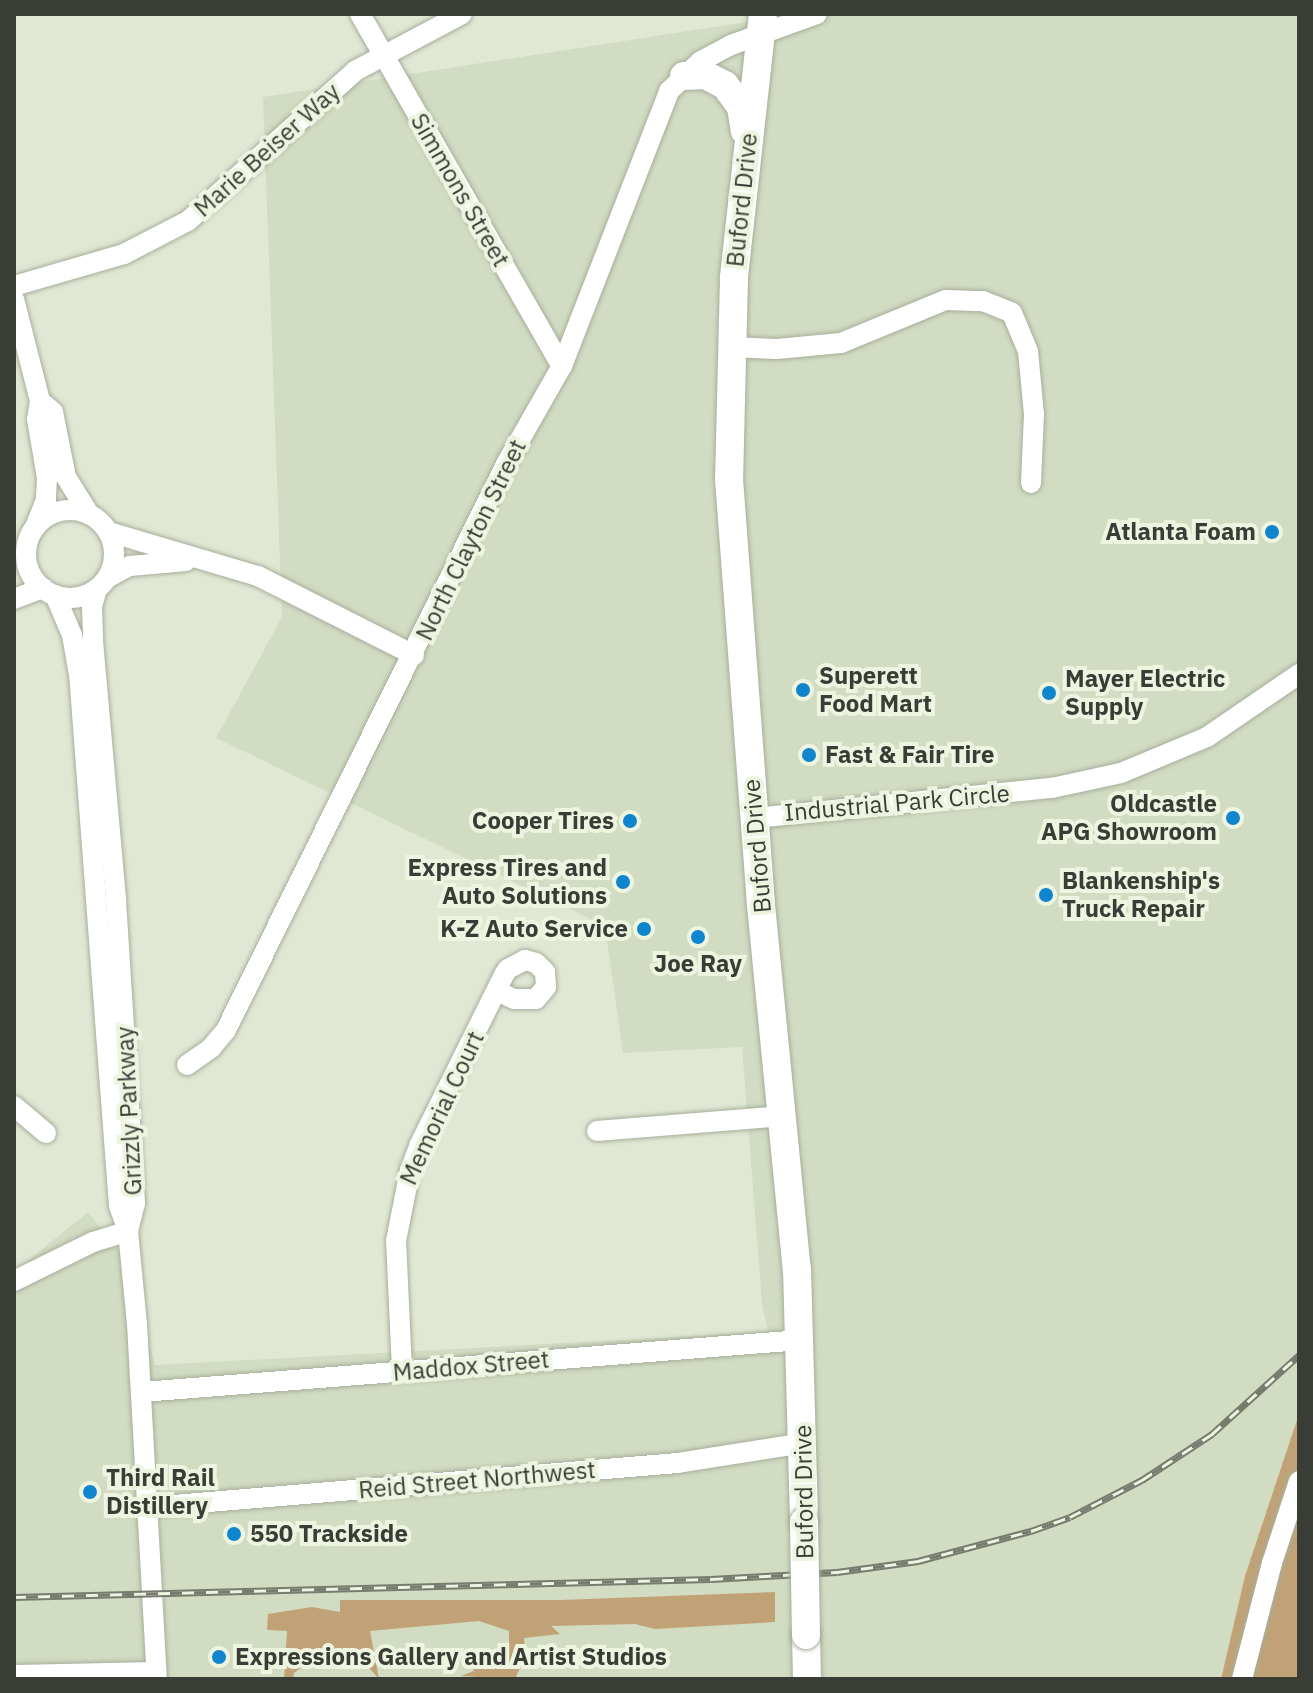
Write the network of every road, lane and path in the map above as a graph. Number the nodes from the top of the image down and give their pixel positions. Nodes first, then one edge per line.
1 (360, 14) edge
2 (462, 14) edge
3 (817, 14) edge
4 (762, 23) edge
5 (383, 57) junction
6 (684, 76) junction
7 (748, 152) junction
8 (14, 286) edge
9 (14, 299) edge
10 (730, 347) junction
11 (562, 366) junction
12 (40, 401) junction
13 (1031, 483) dead end
14 (89, 514) junction
15 (36, 525) junction
16 (109, 532) junction
17 (198, 561) junction
18 (21, 571) edge
19 (102, 583) junction
20 (49, 592) junction
21 (14, 599) edge
22 (414, 655) junction
23 (1299, 674) edge
24 (755, 818) junction
25 (497, 991) dead end
26 (187, 1065) dead end
27 (14, 1106) edge
28 (783, 1116) junction
29 (597, 1131) dead end
30 (46, 1133) dead end
31 (128, 1231) junction
32 (14, 1281) edge
33 (801, 1340) junction
34 (402, 1371) junction
35 (142, 1392) junction
36 (804, 1443) junction
37 (1299, 1481) edge
38 (149, 1507) junction
39 (14, 1675) edge
40 (156, 1676) edge
41 (807, 1679) edge
42 (1242, 1679) edge

1 - 5 street, Simmons Street
2 - 5 street, Marie Beiser Way
3 - 4 street, North Clayton Street
4 - 6 street, North Clayton Street
4 - 7 highway, Buford Drive
5 - 8 street, Marie Beiser Way
5 - 11 street, Simmons Street
6 - 7 highway
6 - 11 street, North Clayton Street
7 - 10 highway, Buford Drive
9 - 12 street
10 - 13 street
10 - 24 highway, Buford Drive
11 - 22 street, North Clayton Street
12 - 14 street
12 - 15 street
14 - 15 street
14 - 16 street
15 - 18 street
16 - 17 street
16 - 19 street
17 - 19 street
17 - 22 street
18 - 20 street
19 - 20 street
19 - 31 street, Grizzly Parkway
20 - 21 street
20 - 31 street, Grizzly Parkway
22 - 26 street, North Clayton Street
23 - 24 street, Industrial Park Circle
24 - 28 highway, Buford Drive
25 - 34 street, Memorial Court
27 - 30 street
28 - 29 street
28 - 33 highway, Buford Drive
31 - 32 street
31 - 35 street
33 - 34 street, Maddox Street
33 - 36 highway, Buford Drive
34 - 35 street, Maddox Street
35 - 38 street
36 - 38 street, Reid Street Northwest
36 - 41 highway, Buford Drive, bridge
37 - 42 street
38 - 40 street
39 - 40 street

